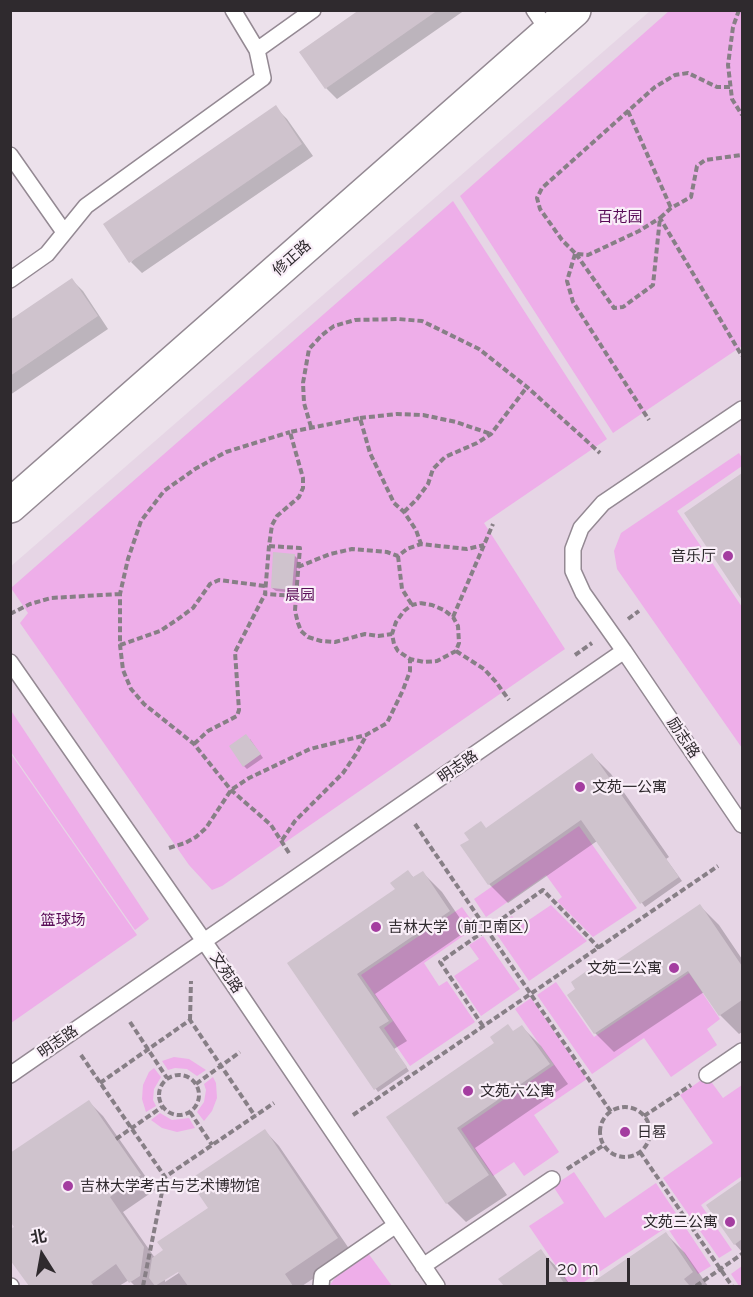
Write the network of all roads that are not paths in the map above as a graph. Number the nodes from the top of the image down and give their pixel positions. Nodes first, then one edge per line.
1 (232, 10) edge
2 (313, 10) edge
3 (574, 10) edge
4 (541, 21) edge
5 (257, 50) junction
6 (10, 155) edge
7 (64, 232) junction
8 (10, 280) edge
9 (742, 409) edge
10 (10, 506) edge
11 (624, 651) junction
12 (10, 662) edge
13 (742, 825) edge
14 (204, 941) junction
15 (742, 1051) edge
16 (10, 1075) edge
17 (707, 1075) road end
18 (552, 1179) road end
19 (396, 1225) junction
20 (423, 1266) junction
21 (321, 1287) edge
22 (437, 1287) edge

1 - 5 lane
2 - 5 lane
3 - 4 street, 修正路
4 - 10 street, 修正路
5 - 7 lane
6 - 7 lane
7 - 8 lane
9 - 11 lane
11 - 13 lane, 励志路
11 - 14 lane, 明志路
12 - 14 lane, 文苑路
14 - 16 lane, 明志路
14 - 19 lane, 文苑路
15 - 17 lane
18 - 20 lane
19 - 20 lane, 文苑路
19 - 21 lane
20 - 22 lane, 文苑路

